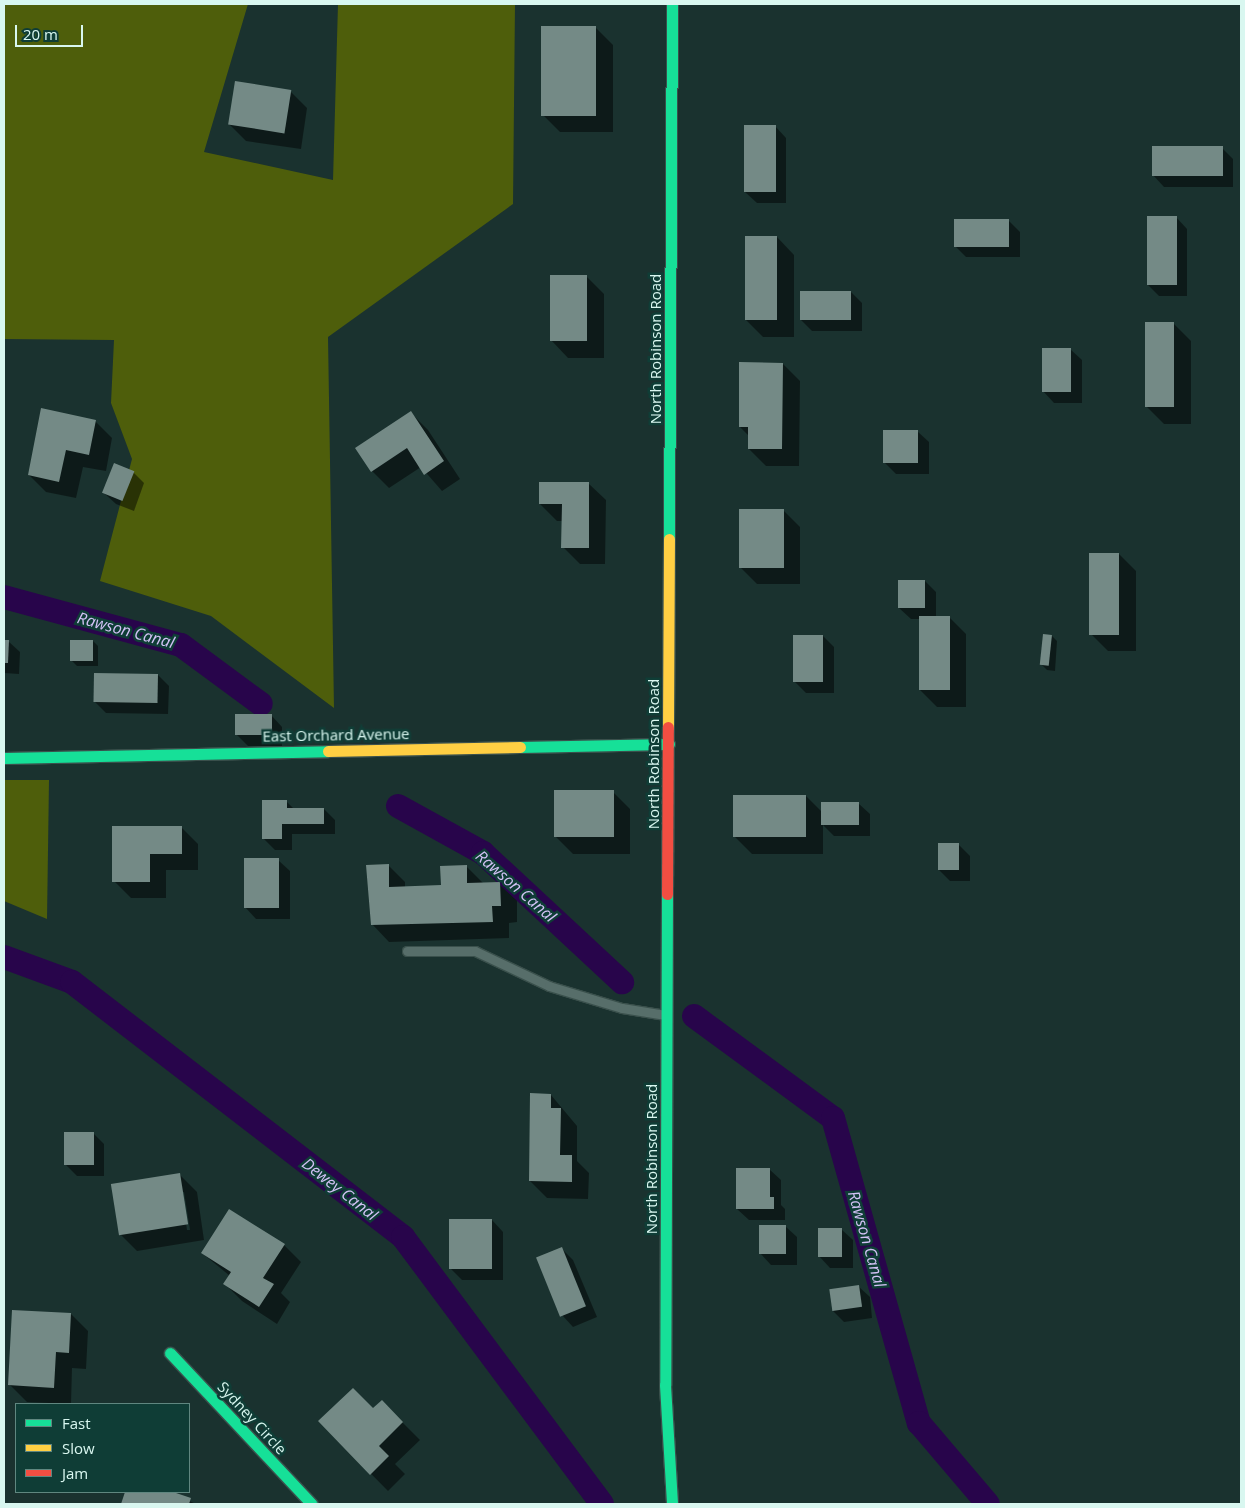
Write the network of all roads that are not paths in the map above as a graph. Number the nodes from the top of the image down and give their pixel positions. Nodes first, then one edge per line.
1 (672, 4) edge
2 (669, 744) junction
3 (4, 758) edge
4 (407, 951) dead end
5 (668, 1015) junction
6 (170, 1353) dead end
7 (312, 1504) edge
8 (672, 1504) edge

1 - 2 street, North Robinson Road
2 - 3 street, East Orchard Avenue
2 - 5 street, North Robinson Road
4 - 5 lane
5 - 8 street, North Robinson Road
6 - 7 street, Sydney Circle

